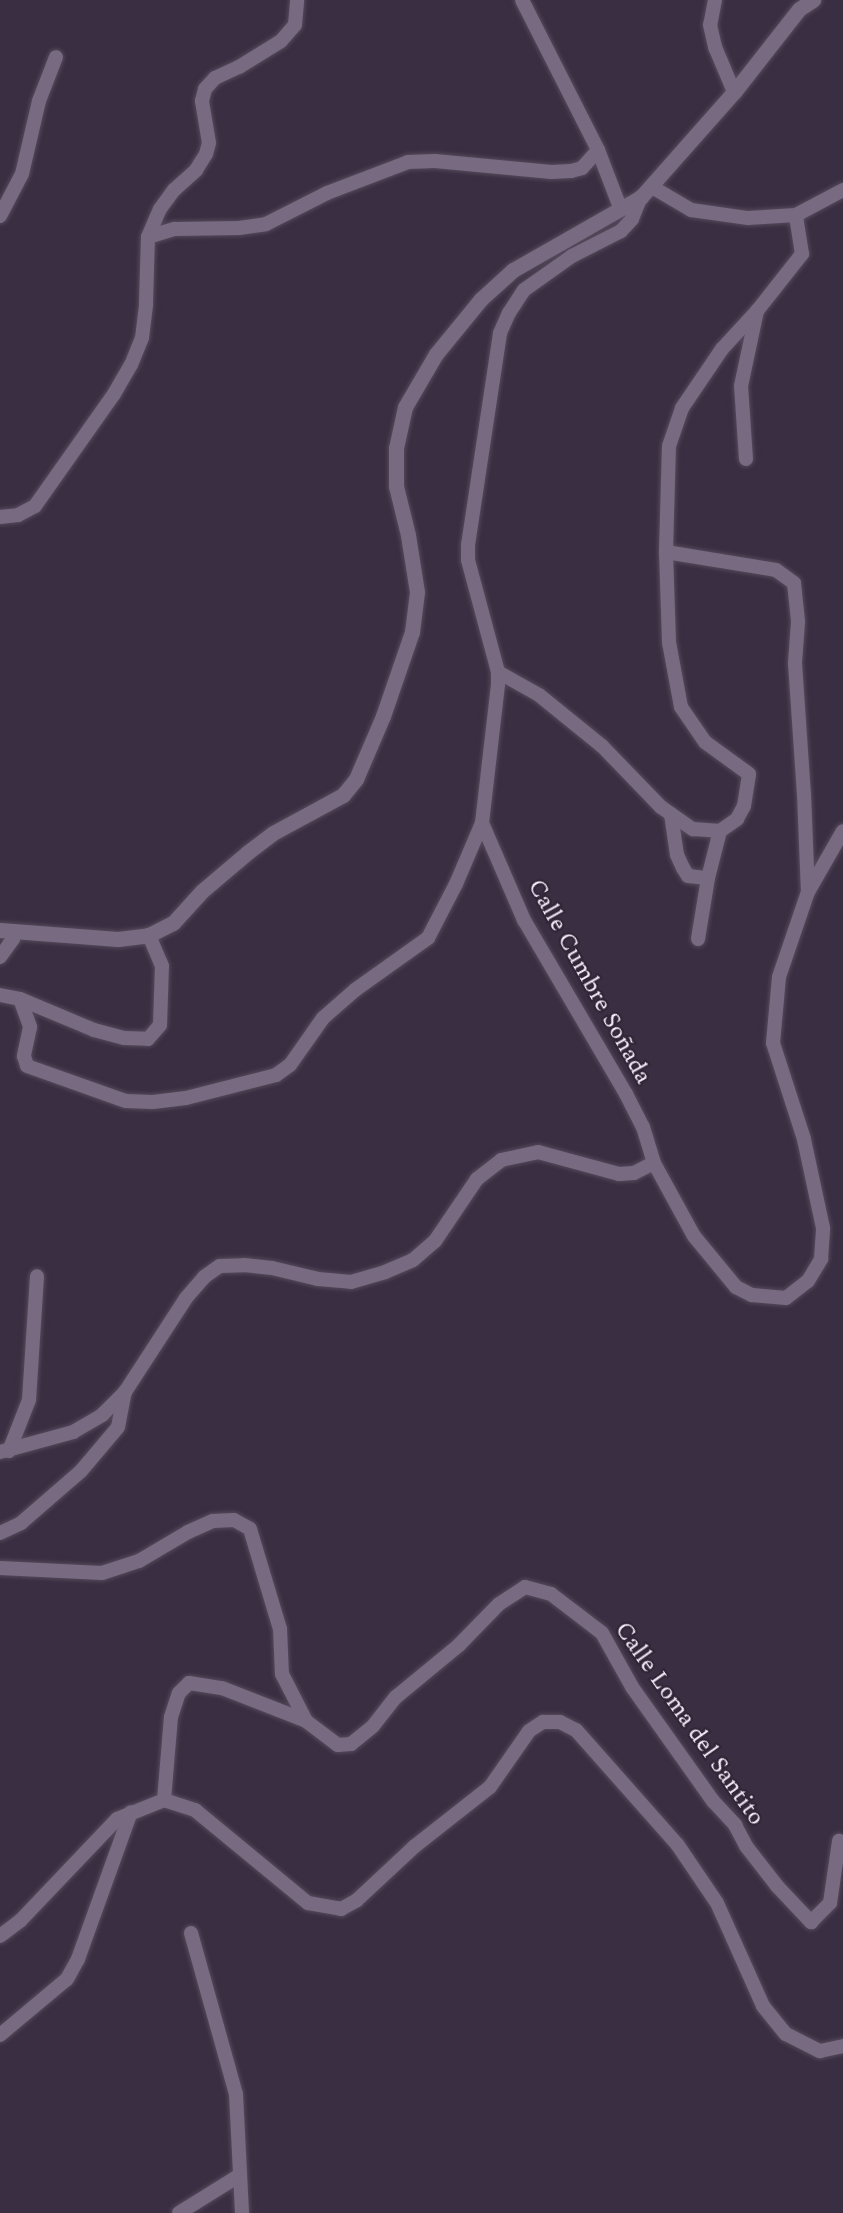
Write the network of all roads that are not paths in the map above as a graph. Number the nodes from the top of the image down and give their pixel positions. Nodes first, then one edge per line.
1 (297, 0) edge
2 (522, 0) edge
3 (715, 0) edge
4 (813, 0) edge
5 (800, 5) edge
6 (56, 57) dead end
7 (734, 92) junction
8 (598, 150) junction
9 (843, 190) edge
10 (647, 192) junction
11 (621, 210) junction
12 (796, 215) junction
13 (0, 216) edge
14 (148, 237) junction
15 (757, 311) junction
16 (746, 459) dead end
17 (0, 517) edge
18 (666, 552) junction
19 (498, 672) junction
20 (671, 814) junction
21 (482, 823) junction
22 (720, 831) junction
23 (843, 831) edge
24 (708, 878) junction
25 (808, 892) junction
26 (7, 931) edge
27 (149, 935) junction
28 (698, 939) dead end
29 (0, 957) edge
30 (0, 995) edge
31 (20, 999) junction
32 (654, 1163) junction
33 (37, 1276) dead end
34 (125, 1392) junction
35 (4, 1452) edge
36 (0, 1533) edge
37 (0, 1568) edge
38 (306, 1721) junction
39 (164, 1800) junction
40 (131, 1812) junction
41 (839, 1841) dead end
42 (191, 1932) dead end
43 (0, 1936) edge
44 (0, 2035) edge
45 (843, 2046) edge
46 (240, 2175) junction
47 (179, 2213) edge
48 (242, 2213) edge

1 - 14 street
2 - 8 street
3 - 7 street
4 - 5 main road
5 - 7 main road
6 - 13 street
7 - 10 main road
8 - 11 street
8 - 14 street
9 - 12 street
10 - 11 main road
10 - 12 street
10 - 19 street, Calle Cumbre Soñada
11 - 27 main road
12 - 15 street
14 - 17 street
15 - 16 street
15 - 18 street
18 - 22 street
18 - 25 street
19 - 20 street
19 - 21 street, Calle Cumbre Soñada
20 - 22 street
20 - 24 street
21 - 31 street, Calle Cumbre Soñada
21 - 32 street, Calle Cumbre Soñada
22 - 24 street
23 - 25 street
24 - 28 street
25 - 32 street, Calle Cumbre Soñada
26 - 27 main road
26 - 29 street
27 - 31 street
30 - 31 street
32 - 34 street
33 - 35 street
34 - 35 street
34 - 36 street
37 - 38 street, Calle Loma del Santito
38 - 39 street
38 - 41 street, Calle Loma del Santito
39 - 40 street
39 - 45 street
40 - 43 street
40 - 44 street
42 - 46 street
46 - 47 street
46 - 48 street

